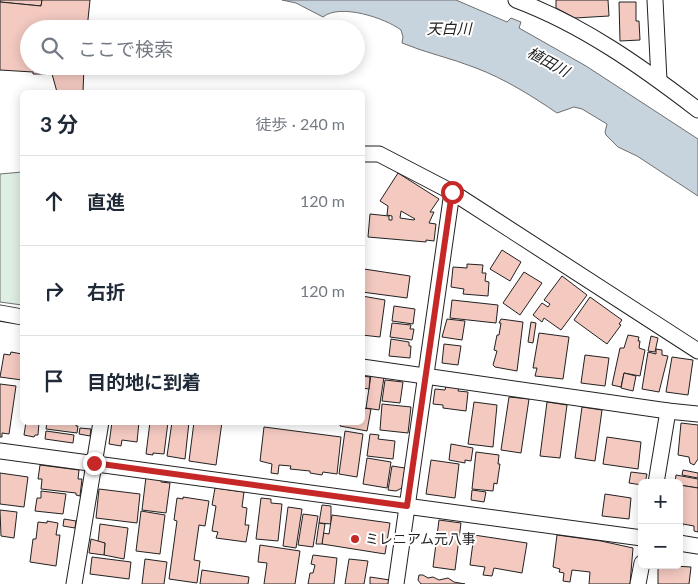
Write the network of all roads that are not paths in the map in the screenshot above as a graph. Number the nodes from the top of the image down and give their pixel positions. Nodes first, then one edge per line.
1 (517, 0) edge
2 (654, 0) edge
3 (658, 80) junction
4 (698, 110) edge
5 (365, 154) edge
6 (452, 192) junction
7 (0, 313) edge
8 (20, 316) edge
9 (698, 351) edge
10 (365, 367) edge
11 (426, 376) junction
12 (668, 411) junction
13 (698, 414) edge
14 (100, 425) edge
15 (0, 450) edge
16 (94, 463) junction
17 (657, 479) edge
18 (407, 506) junction
19 (638, 537) edge
20 (683, 544) edge
21 (698, 546) edge
22 (641, 569) edge
23 (74, 584) edge
24 (396, 584) edge
25 (638, 584) edge

1 - 3 street
2 - 3 street
3 - 4 street
5 - 6 street
6 - 9 street
6 - 11 street
7 - 8 street
10 - 11 street
11 - 12 street
11 - 18 street
12 - 13 street
12 - 17 street
14 - 16 street
15 - 16 street
16 - 18 street
16 - 23 street
18 - 19 street
18 - 24 street
20 - 21 street
22 - 25 street

